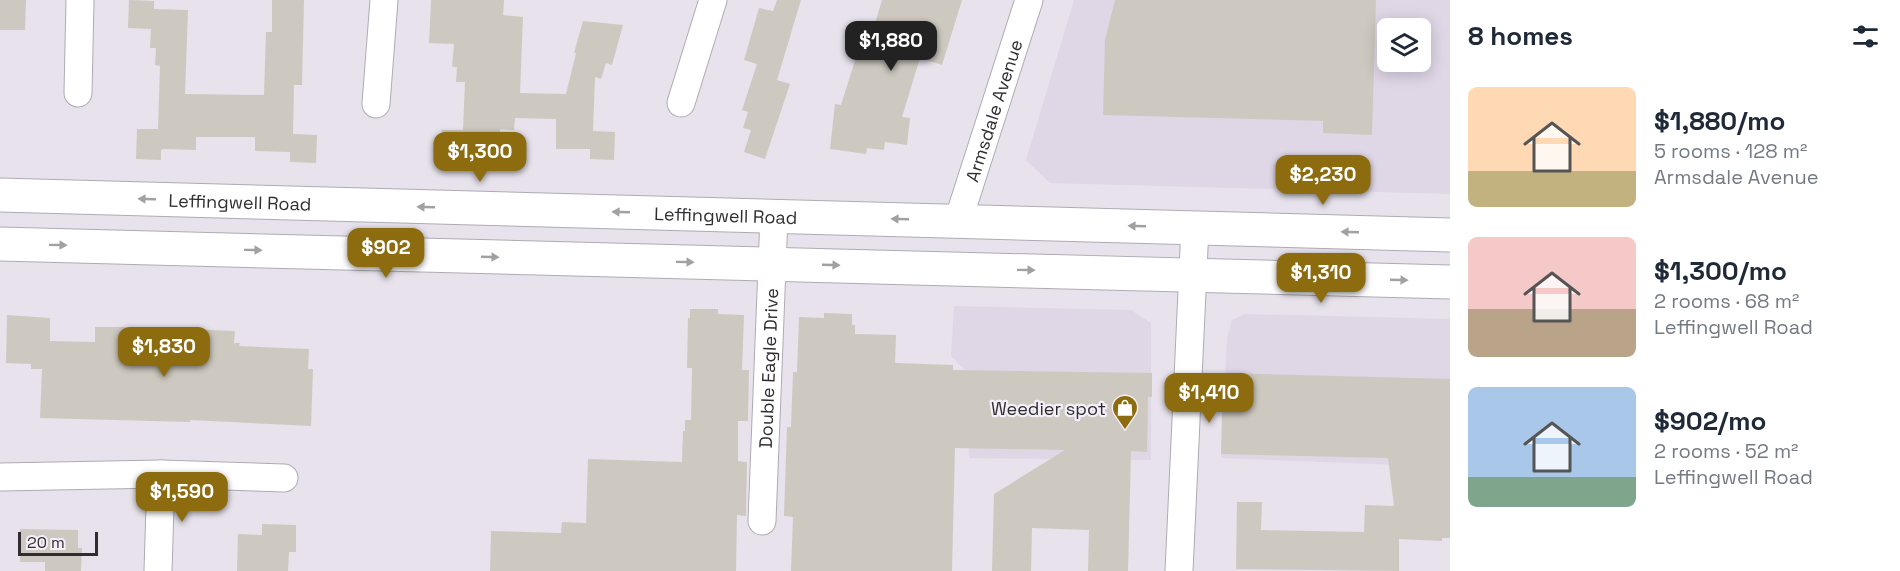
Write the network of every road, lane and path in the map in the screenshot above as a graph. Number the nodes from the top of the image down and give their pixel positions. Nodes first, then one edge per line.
1 (80, 0) edge
2 (384, 0) edge
3 (713, 0) edge
4 (1029, 0) edge
5 (78, 93) dead end
6 (681, 103) dead end
7 (376, 104) dead end
8 (0, 195) edge
9 (774, 216) junction
10 (958, 221) junction
11 (1195, 227) junction
12 (1450, 235) edge
13 (0, 244) edge
14 (772, 264) junction
15 (1193, 275) junction
16 (1450, 282) edge
17 (161, 474) junction
18 (0, 477) edge
19 (284, 478) dead end
20 (762, 521) dead end
21 (158, 571) edge
22 (1179, 571) edge

1 - 5 street
2 - 7 street
3 - 6 street
4 - 10 street, Armsdale Avenue
9 -> 8 main road, Leffingwell Road
10 -> 9 main road, Leffingwell Road
9 - 14 street, Double Eagle Drive
11 -> 10 main road, Leffingwell Road
12 -> 11 main road, Leffingwell Road
11 - 15 street
13 -> 14 main road
14 -> 15 main road
14 - 20 street, Double Eagle Drive
15 -> 16 main road
15 - 22 street
17 - 18 street
17 - 19 street
17 - 21 street

